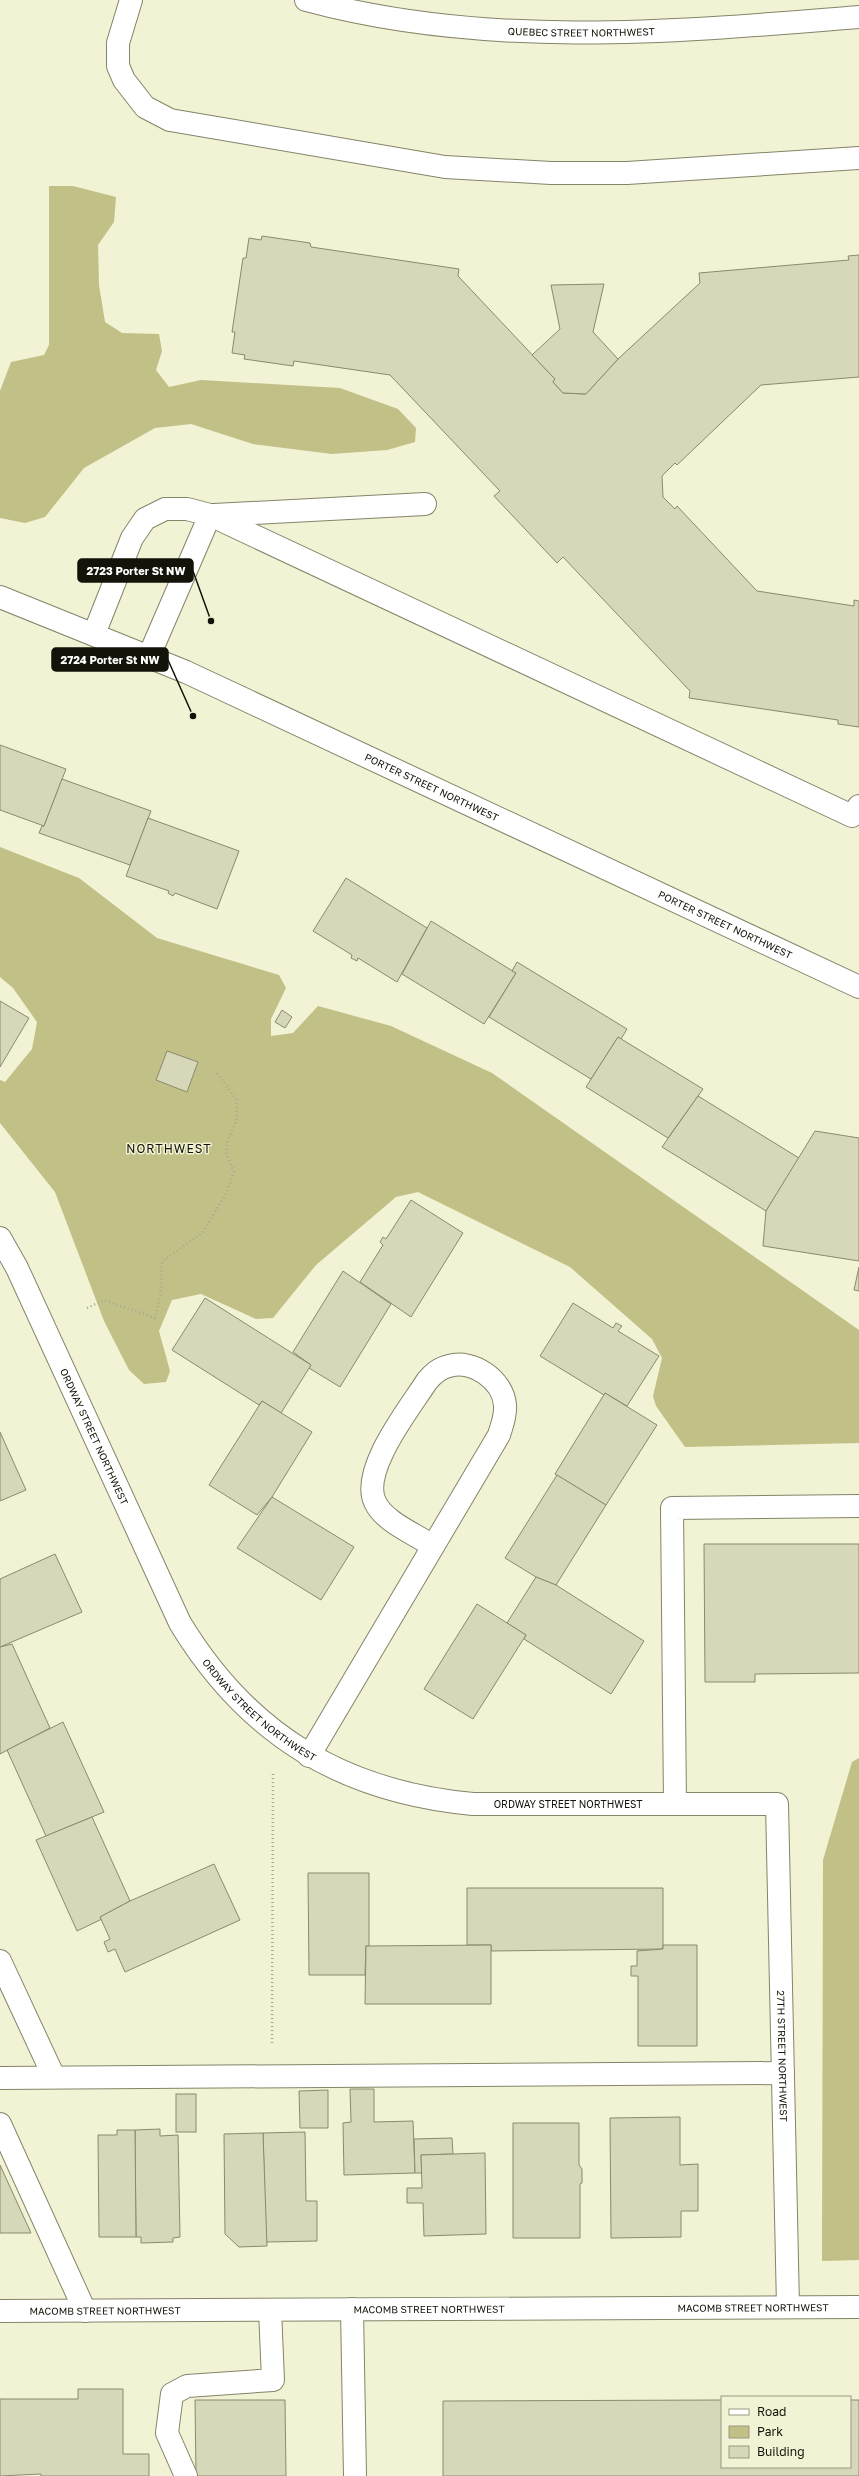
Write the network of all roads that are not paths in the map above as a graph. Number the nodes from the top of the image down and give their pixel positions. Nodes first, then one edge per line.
1 (131, 0) edge
2 (306, 0) edge
3 (859, 17) edge
4 (859, 158) edge
5 (425, 504) dead end
6 (210, 515) junction
7 (0, 597) edge
8 (94, 634) junction
9 (149, 656) junction
10 (859, 806) edge
11 (859, 987) edge
12 (0, 1238) edge
13 (859, 1506) edge
14 (433, 1546) junction
15 (309, 1756) junction
16 (676, 1804) junction
17 (778, 1804) joint
18 (0, 1961) edge
19 (783, 2073) junction
20 (54, 2077) junction
21 (0, 2078) edge
22 (0, 2124) edge
23 (788, 2307) junction
24 (859, 2307) edge
25 (270, 2310) junction
26 (352, 2310) junction
27 (0, 2311) edge
28 (85, 2311) junction
29 (186, 2476) edge
30 (355, 2476) edge

1 - 4 street
2 - 3 street, QUEBEC STREET NORTHWEST
5 - 6 street
6 - 8 street
6 - 9 street
6 - 10 street
7 - 8 street, PORTER STREET NORTHWEST
8 - 9 street, PORTER STREET NORTHWEST
9 - 11 street, PORTER STREET NORTHWEST
12 - 15 street, ORDWAY STREET NORTHWEST
13 - 16 street
14 - 14 street
14 - 15 street
15 - 16 street, ORDWAY STREET NORTHWEST
16 - 17 street, ORDWAY STREET NORTHWEST
17 - 19 street, 27TH STREET NORTHWEST
18 - 20 street
19 - 20 street
19 - 23 street, 27TH STREET NORTHWEST
20 - 21 street
22 - 28 street
23 - 24 street, MACOMB STREET NORTHWEST
23 - 26 street, MACOMB STREET NORTHWEST
25 - 26 street, MACOMB STREET NORTHWEST
25 - 28 street, MACOMB STREET NORTHWEST
25 - 29 street
26 - 30 street
27 - 28 street, MACOMB STREET NORTHWEST

